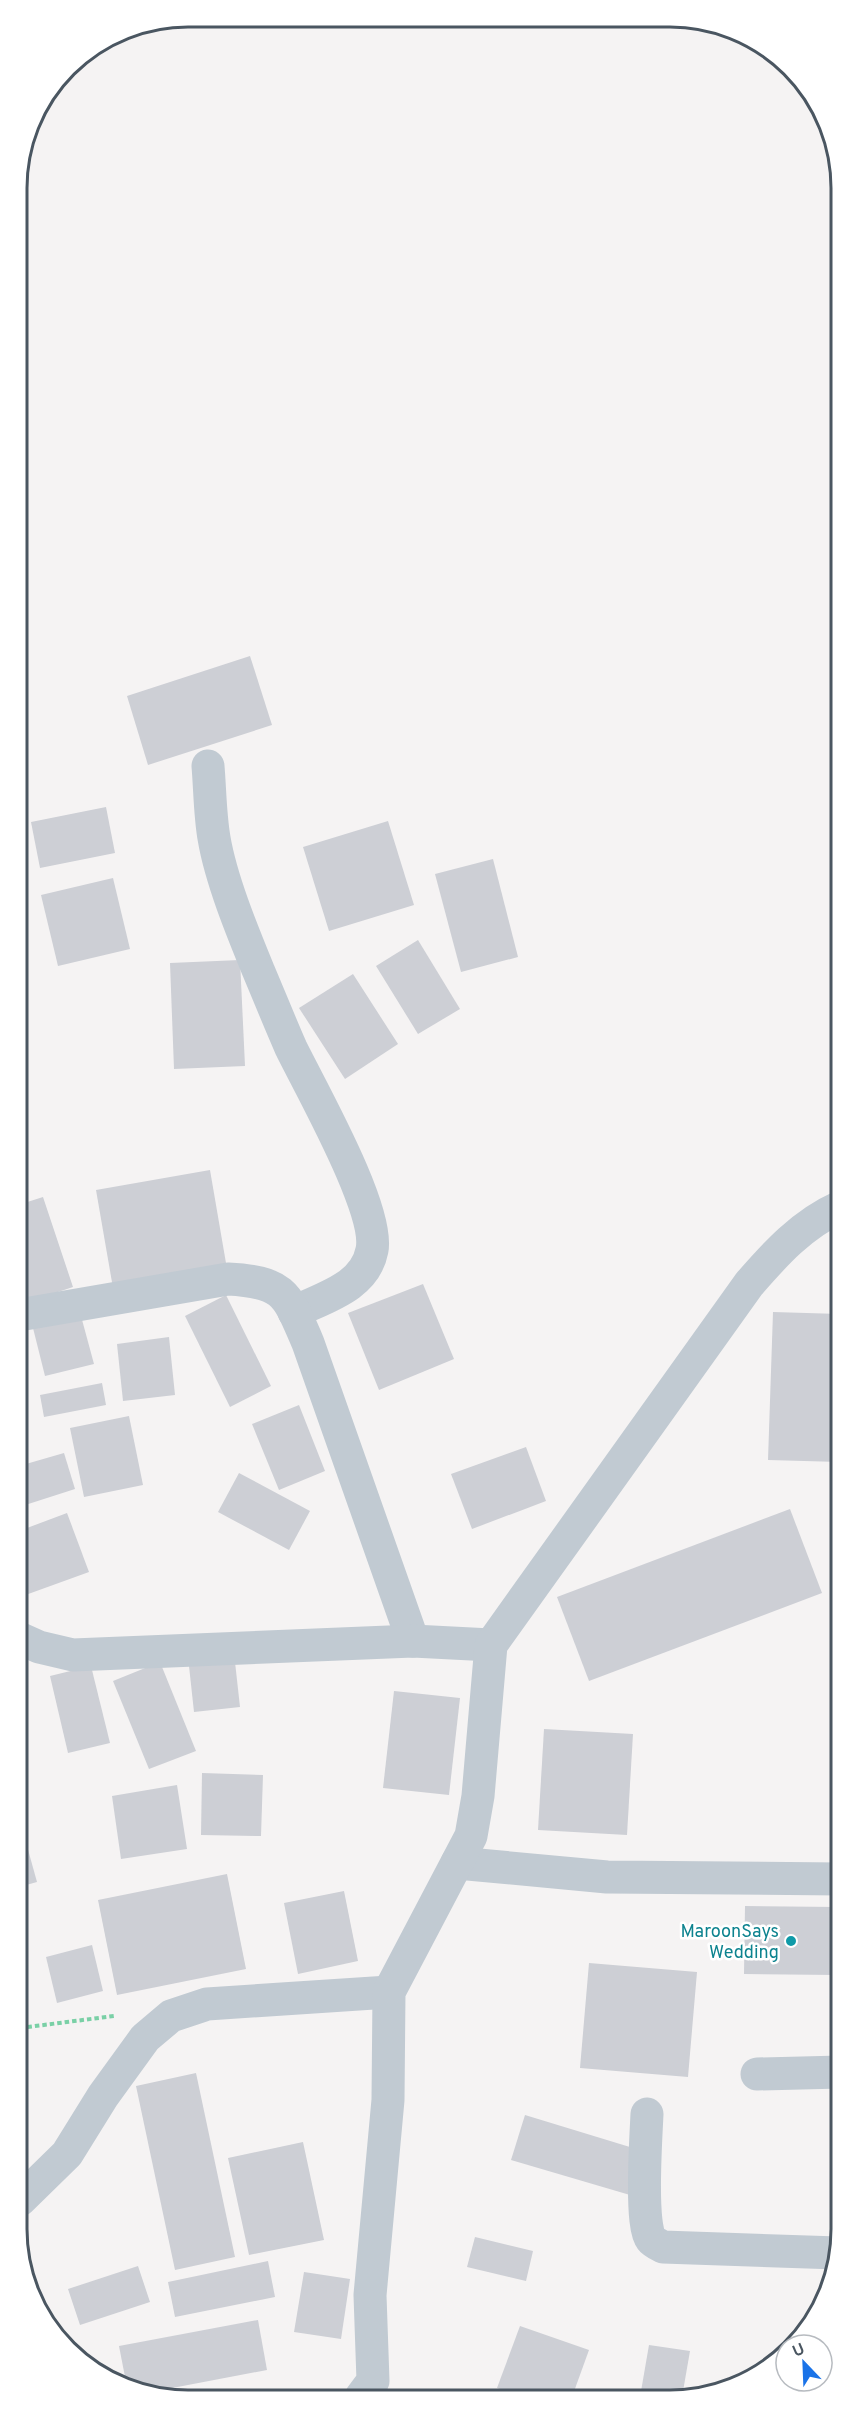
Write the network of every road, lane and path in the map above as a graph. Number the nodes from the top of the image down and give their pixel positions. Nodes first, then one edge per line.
1 (208, 766) dead end
2 (831, 1211) edge
3 (294, 1312) junction
4 (27, 1313) edge
5 (413, 1641) junction
6 (27, 1642) edge
7 (491, 1645) junction
8 (457, 1863) junction
9 (831, 1879) edge
10 (389, 1992) junction
11 (831, 2072) edge
12 (757, 2074) dead end
13 (647, 2115) dead end
14 (27, 2193) edge
15 (829, 2253) edge
16 (373, 2390) edge

1 - 3 street
2 - 7 street
3 - 4 street
3 - 5 street
5 - 6 street
5 - 7 street
7 - 8 street
8 - 9 street
8 - 10 street
10 - 14 street
10 - 16 street
11 - 12 street
13 - 15 street

